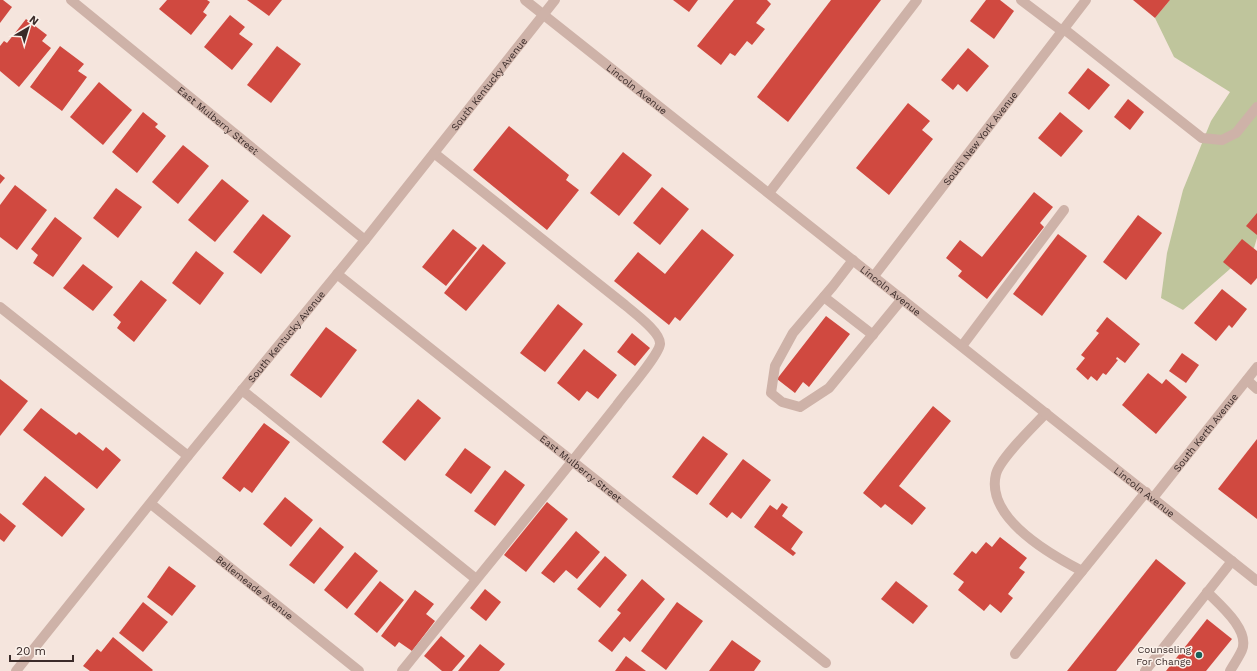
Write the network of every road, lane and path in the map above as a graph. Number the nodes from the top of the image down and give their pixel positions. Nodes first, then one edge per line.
1 (71, 0) edge
2 (525, 0) edge
3 (555, 0) edge
4 (917, 0) edge
5 (1021, 0) edge
6 (1086, 0) edge
7 (543, 14) junction
8 (1063, 30) junction
9 (1257, 108) edge
10 (434, 153) junction
11 (769, 194) junction
12 (1064, 210) dead end
13 (365, 240) junction
14 (853, 260) junction
15 (337, 274) junction
16 (874, 276) junction
17 (824, 297) junction
18 (902, 299) junction
19 (0, 307) edge
20 (873, 335) junction
21 (962, 346) junction
22 (1257, 367) edge
23 (1246, 380) junction
24 (1257, 389) edge
25 (242, 390) junction
26 (1046, 412) junction
27 (188, 456) junction
28 (573, 461) junction
29 (1150, 495) junction
30 (150, 504) junction
31 (1232, 561) junction
32 (1082, 571) junction
33 (476, 579) junction
34 (1257, 581) edge
35 (1207, 592) junction
36 (1015, 654) dead end
37 (826, 663) dead end
38 (16, 671) edge
39 (359, 671) edge
40 (402, 671) edge
41 (1144, 671) edge
42 (1230, 671) edge

1 - 13 street, East Mulberry Street
2 - 7 street, Lincoln Avenue
3 - 7 street, South Kentucky Avenue
4 - 11 street
5 - 8 street
6 - 8 street, South New York Avenue
7 - 10 street, South Kentucky Avenue
7 - 11 street, Lincoln Avenue
8 - 9 street
8 - 16 street, South New York Avenue
10 - 13 street, South Kentucky Avenue
10 - 28 street
11 - 14 street, Lincoln Avenue
12 - 21 street
13 - 15 street, South Kentucky Avenue
14 - 16 street, Lincoln Avenue
14 - 17 street
15 - 25 street, South Kentucky Avenue
15 - 28 street, East Mulberry Street
16 - 18 street, Lincoln Avenue
17 - 20 street
17 - 20 street
18 - 20 street
18 - 21 street, Lincoln Avenue
19 - 27 street
21 - 26 street, Lincoln Avenue
22 - 23 street, South Kerth Avenue
23 - 24 street
23 - 29 street, South Kerth Avenue
25 - 27 street, South Kentucky Avenue
25 - 33 street
26 - 29 street, Lincoln Avenue
26 - 32 street
27 - 30 street, South Kentucky Avenue
28 - 33 street
28 - 37 street, East Mulberry Street
29 - 31 street, Lincoln Avenue
29 - 32 street, South Kerth Avenue
30 - 38 street, South Kentucky Avenue
30 - 39 street, Bellemeade Avenue
31 - 34 street, Lincoln Avenue
31 - 35 street
32 - 36 street, South Kerth Avenue
33 - 40 street
35 - 41 street
35 - 42 street

